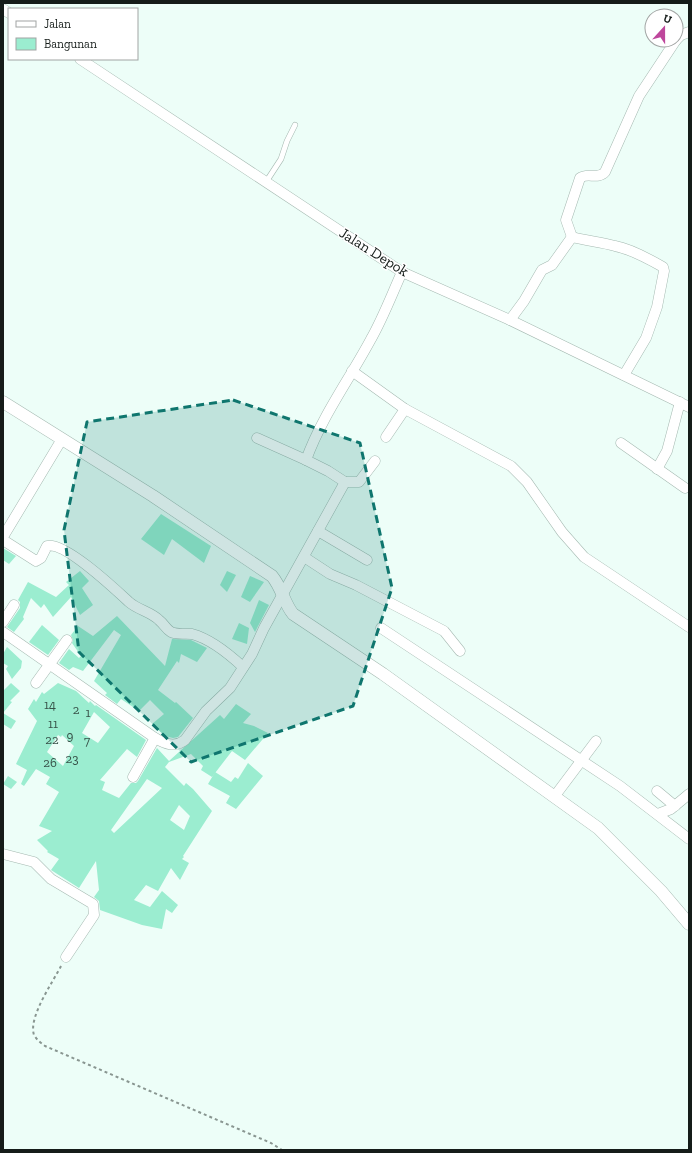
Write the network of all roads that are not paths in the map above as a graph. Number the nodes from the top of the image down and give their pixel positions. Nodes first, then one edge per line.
1 (671, 48) edge
2 (82, 60) edge
3 (295, 126) dead end
4 (266, 182) junction
5 (572, 237) junction
6 (402, 272) junction
7 (510, 320) junction
8 (352, 371) junction
9 (624, 375) junction
10 (3, 402) edge
11 (685, 404) edge
12 (405, 409) junction
13 (386, 437) dead end
14 (257, 438) dead end
15 (62, 439) junction
16 (621, 443) dead end
17 (306, 460) junction
18 (375, 461) dead end
19 (657, 469) junction
20 (345, 482) junction
21 (684, 488) dead end
22 (318, 531) junction
23 (3, 539) edge
24 (304, 557) junction
25 (367, 560) dead end
26 (282, 597) junction
27 (14, 605) dead end
28 (3, 622) edge
29 (688, 623) edge
30 (381, 628) dead end
31 (3, 632) edge
32 (67, 640) dead end
33 (460, 651) dead end
34 (50, 664) junction
35 (243, 667) junction
36 (36, 683) dead end
37 (155, 738) junction
38 (596, 742) dead end
39 (583, 758) junction
40 (133, 777) dead end
41 (657, 790) dead end
42 (689, 794) edge
43 (554, 797) junction
44 (672, 804) junction
45 (658, 814) junction
46 (689, 839) edge
47 (3, 854) edge
48 (689, 924) edge
49 (66, 957) road end

1 - 5 street
2 - 4 street, Jalan Depok
3 - 4 lane
4 - 6 street, Jalan Depok
5 - 7 street
5 - 9 street
6 - 7 street, Jalan Depok
6 - 8 street
7 - 9 street, Jalan Depok
8 - 12 street
8 - 17 street
9 - 11 street, Jalan Depok
10 - 15 street
11 - 19 street
12 - 13 street
12 - 29 street
14 - 17 street
15 - 23 street
15 - 26 street
16 - 19 street
17 - 20 street
18 - 20 street
19 - 21 street
20 - 22 street
22 - 24 street
22 - 25 street
23 - 35 street
24 - 26 street
24 - 33 street
26 - 35 street
26 - 43 street
27 - 28 street
30 - 39 street
31 - 34 street
32 - 34 street
34 - 36 street
34 - 37 street
35 - 37 street
37 - 40 street
38 - 39 street
39 - 43 street
39 - 45 street
41 - 44 street
42 - 44 street
43 - 48 street
44 - 45 street
45 - 46 street
47 - 49 street

